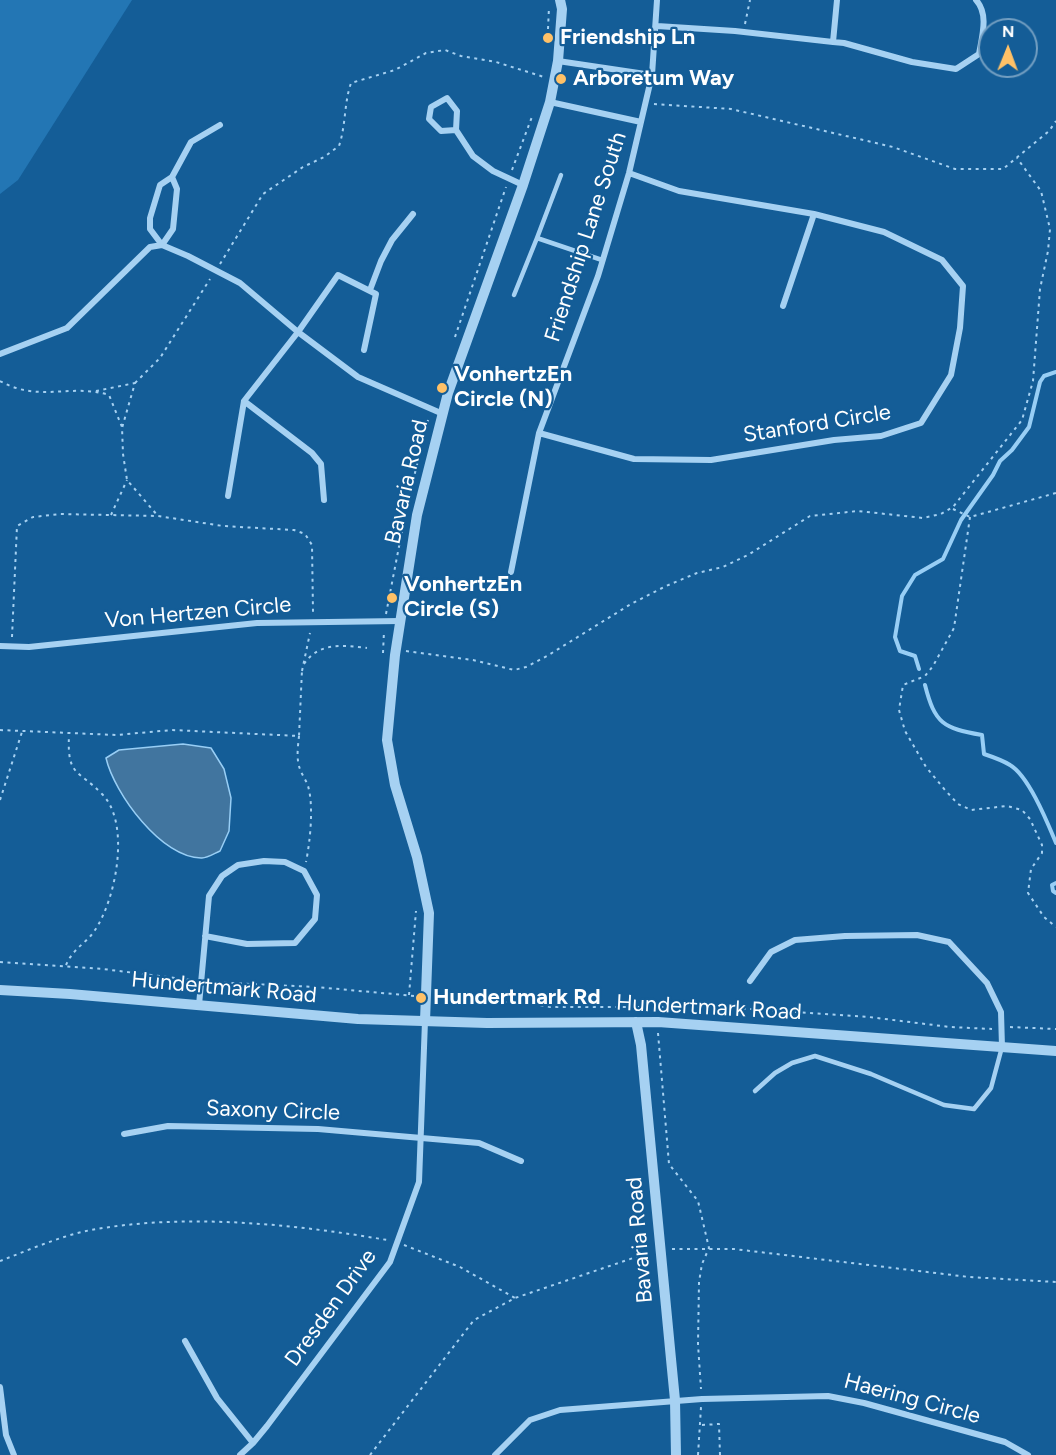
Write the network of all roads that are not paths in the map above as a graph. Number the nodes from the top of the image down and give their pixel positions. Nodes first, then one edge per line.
1 (560, 0) edge
2 (657, 0) edge
3 (837, 0) edge
4 (976, 0) edge
5 (657, 26) junction
6 (833, 42) junction
7 (558, 61) junction
8 (652, 75) junction
9 (550, 102) junction
10 (641, 122) junction
11 (220, 125) dead end
12 (456, 130) junction
13 (629, 173) junction
14 (561, 175) dead end
15 (172, 177) junction
16 (523, 185) junction
17 (413, 214) dead end
18 (814, 214) junction
19 (537, 238) junction
20 (162, 245) junction
21 (602, 260) junction
22 (370, 290) junction
23 (514, 295) dead end
24 (783, 306) dead end
25 (298, 332) junction
26 (364, 350) dead end
27 (0, 354) edge
28 (244, 401) junction
29 (443, 414) junction
30 (539, 433) junction
31 (228, 496) dead end
32 (324, 500) dead end
33 (511, 572) dead end
34 (400, 621) junction
35 (0, 646) edge
36 (205, 936) junction
37 (750, 981) dead end
38 (0, 990) edge
39 (199, 1005) junction
40 (425, 1021) junction
41 (636, 1022) junction
42 (1002, 1047) junction
43 (1056, 1051) edge
44 (755, 1091) dead end
45 (124, 1134) dead end
46 (421, 1138) junction
47 (521, 1161) dead end
48 (185, 1341) dead end
49 (0, 1387) edge
50 (675, 1401) junction
51 (253, 1443) junction
52 (14, 1455) edge
53 (240, 1455) edge
54 (495, 1455) edge
55 (676, 1455) edge
56 (1028, 1455) edge

1 - 7 street, Bavaria Road
2 - 5 street, Friendship Lane South
3 - 6 street
4 - 6 street
5 - 6 street
5 - 8 street, Friendship Lane South
7 - 8 street
7 - 9 street, Bavaria Road
8 - 10 street, Friendship Lane South
9 - 10 street
9 - 16 street, Bavaria Road
10 - 13 street, Friendship Lane South
11 - 15 street
12 - 12 street
12 - 16 street
13 - 18 street, Stanford Circle
13 - 21 street, Friendship Lane South
14 - 19 lane
15 - 20 street
15 - 20 street
16 - 29 street, Bavaria Road
17 - 22 street
18 - 24 street
18 - 30 street, Stanford Circle
19 - 21 lane
19 - 23 lane
20 - 25 street
20 - 27 street
21 - 30 street, Friendship Lane South
22 - 25 street
22 - 26 street
25 - 28 street
25 - 29 street
28 - 31 street
28 - 32 street
29 - 34 street, Bavaria Road
30 - 33 street, Friendship Lane South
34 - 35 street, Von Hertzen Circle
34 - 40 street, Bavaria Road
36 - 36 street
36 - 39 street
37 - 42 street
38 - 39 street, Hundertmark Road
39 - 40 street, Hundertmark Road
40 - 41 street, Hundertmark Road
40 - 46 street, Dresden Drive
41 - 42 street, Hundertmark Road
41 - 50 street, Bavaria Road
42 - 43 street, Hundertmark Road
42 - 44 lane
45 - 46 street, Saxony Circle
46 - 47 street, Saxony Circle
46 - 51 street, Dresden Drive
48 - 51 street
49 - 52 street
50 - 54 street, Haering Circle
50 - 55 street, Bavaria Road
50 - 56 street, Haering Circle
51 - 53 street, Dresden Drive

